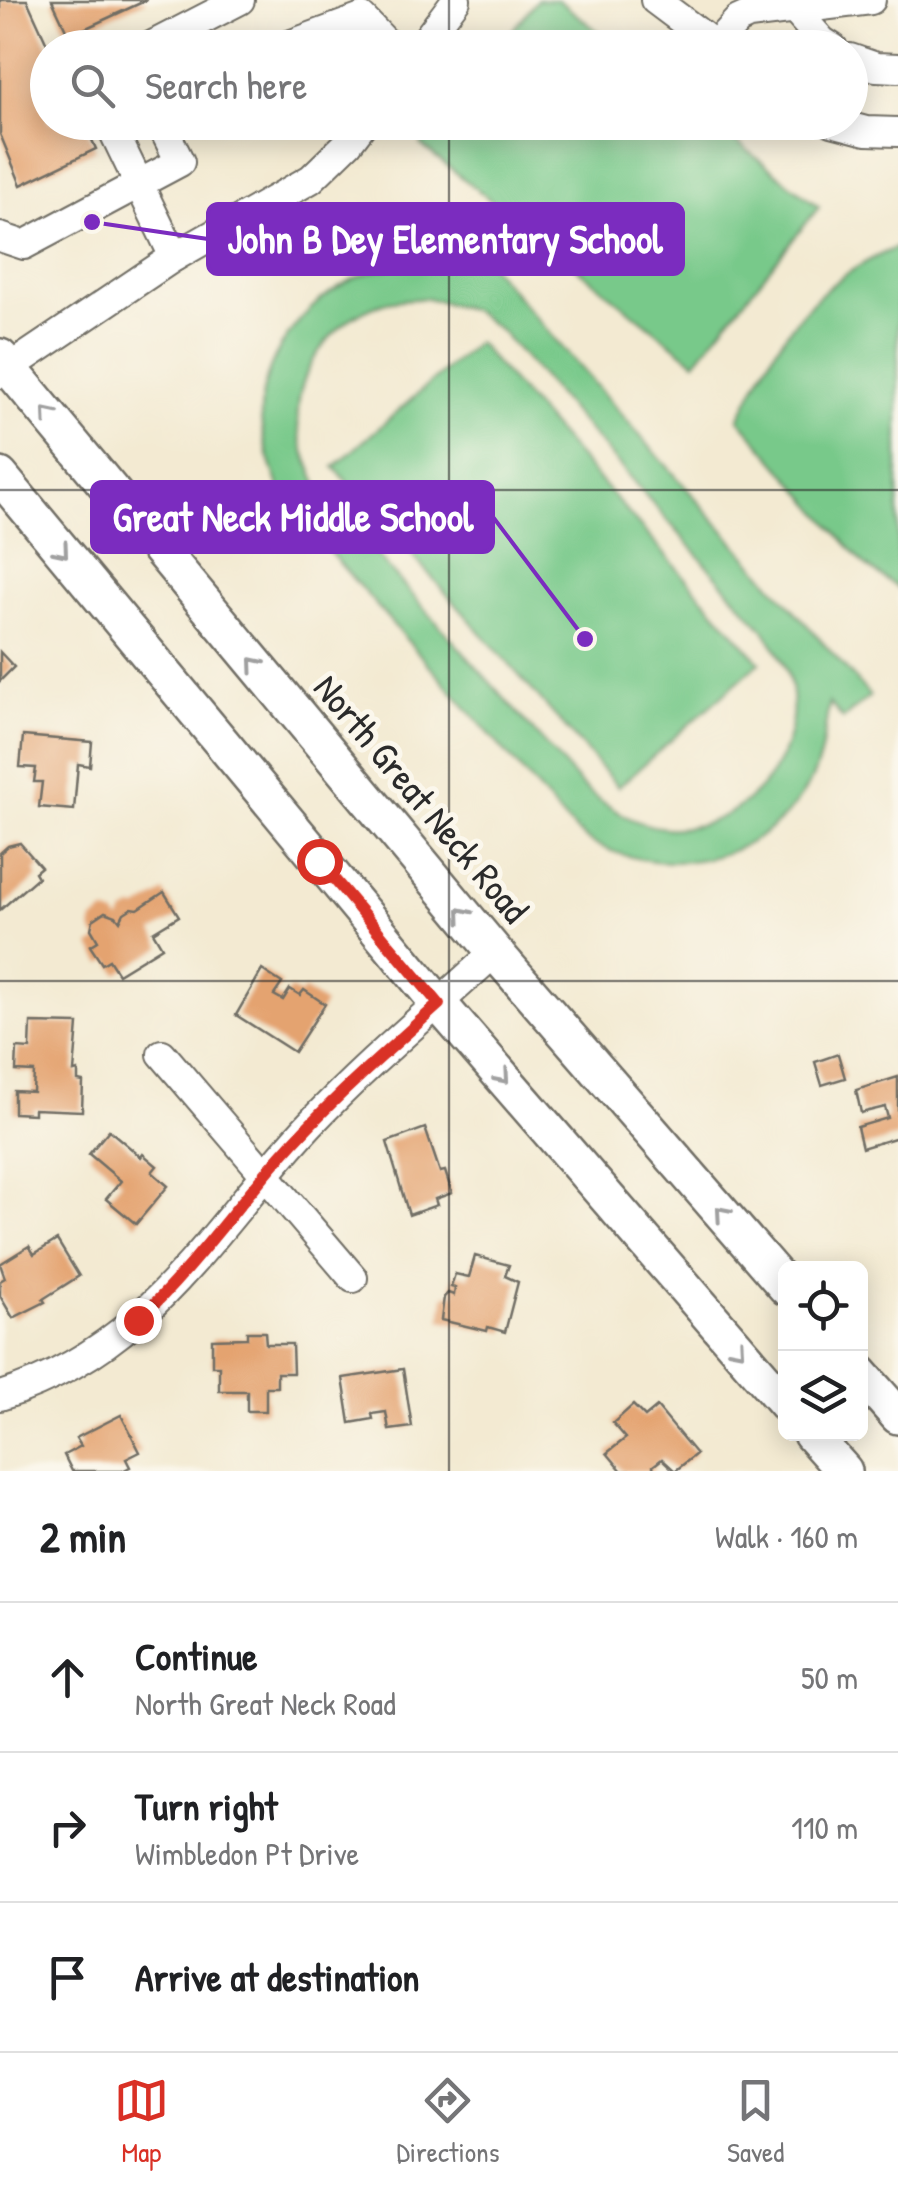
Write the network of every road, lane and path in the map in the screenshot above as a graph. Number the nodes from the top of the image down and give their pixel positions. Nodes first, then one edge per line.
1 (240, 0) edge
2 (456, 0) edge
3 (655, 0) edge
4 (871, 0) edge
5 (365, 9) edge
6 (794, 9) junction
7 (182, 30) edge
8 (320, 30) edge
9 (379, 30) edge
10 (434, 30) edge
11 (695, 30) edge
12 (730, 30) edge
13 (812, 30) edge
14 (868, 64) edge
15 (898, 68) edge
16 (868, 131) edge
17 (898, 132) edge
18 (117, 140) edge
19 (169, 140) edge
20 (350, 140) edge
21 (139, 186) junction
22 (0, 238) edge
23 (174, 256) junction
24 (3, 366) edge
25 (0, 476) edge
26 (495, 952) junction
27 (439, 1004) junction
28 (162, 1054) dead end
29 (265, 1174) junction
30 (353, 1278) dead end
31 (778, 1278) edge
32 (868, 1382) edge
33 (778, 1395) edge
34 (0, 1396) edge
35 (898, 1416) edge
36 (818, 1441) edge
37 (844, 1471) edge

1 - 7 street
2 - 10 street
3 - 11 street
4 - 6 street
5 - 8 street
5 - 9 street
6 - 12 street
6 - 13 street
14 - 15 street
16 - 17 street
18 - 21 street
19 - 21 street
20 - 23 street
21 - 22 street
21 - 23 street
23 - 24 street
26 -> 24 main road, North Great Neck Road
25 -> 27 main road
26 - 27 street
31 -> 26 main road, North Great Neck Road
27 - 29 street
27 -> 33 main road
28 - 29 street
29 - 30 street
29 - 34 street
32 - 35 main road
36 - 37 main road

